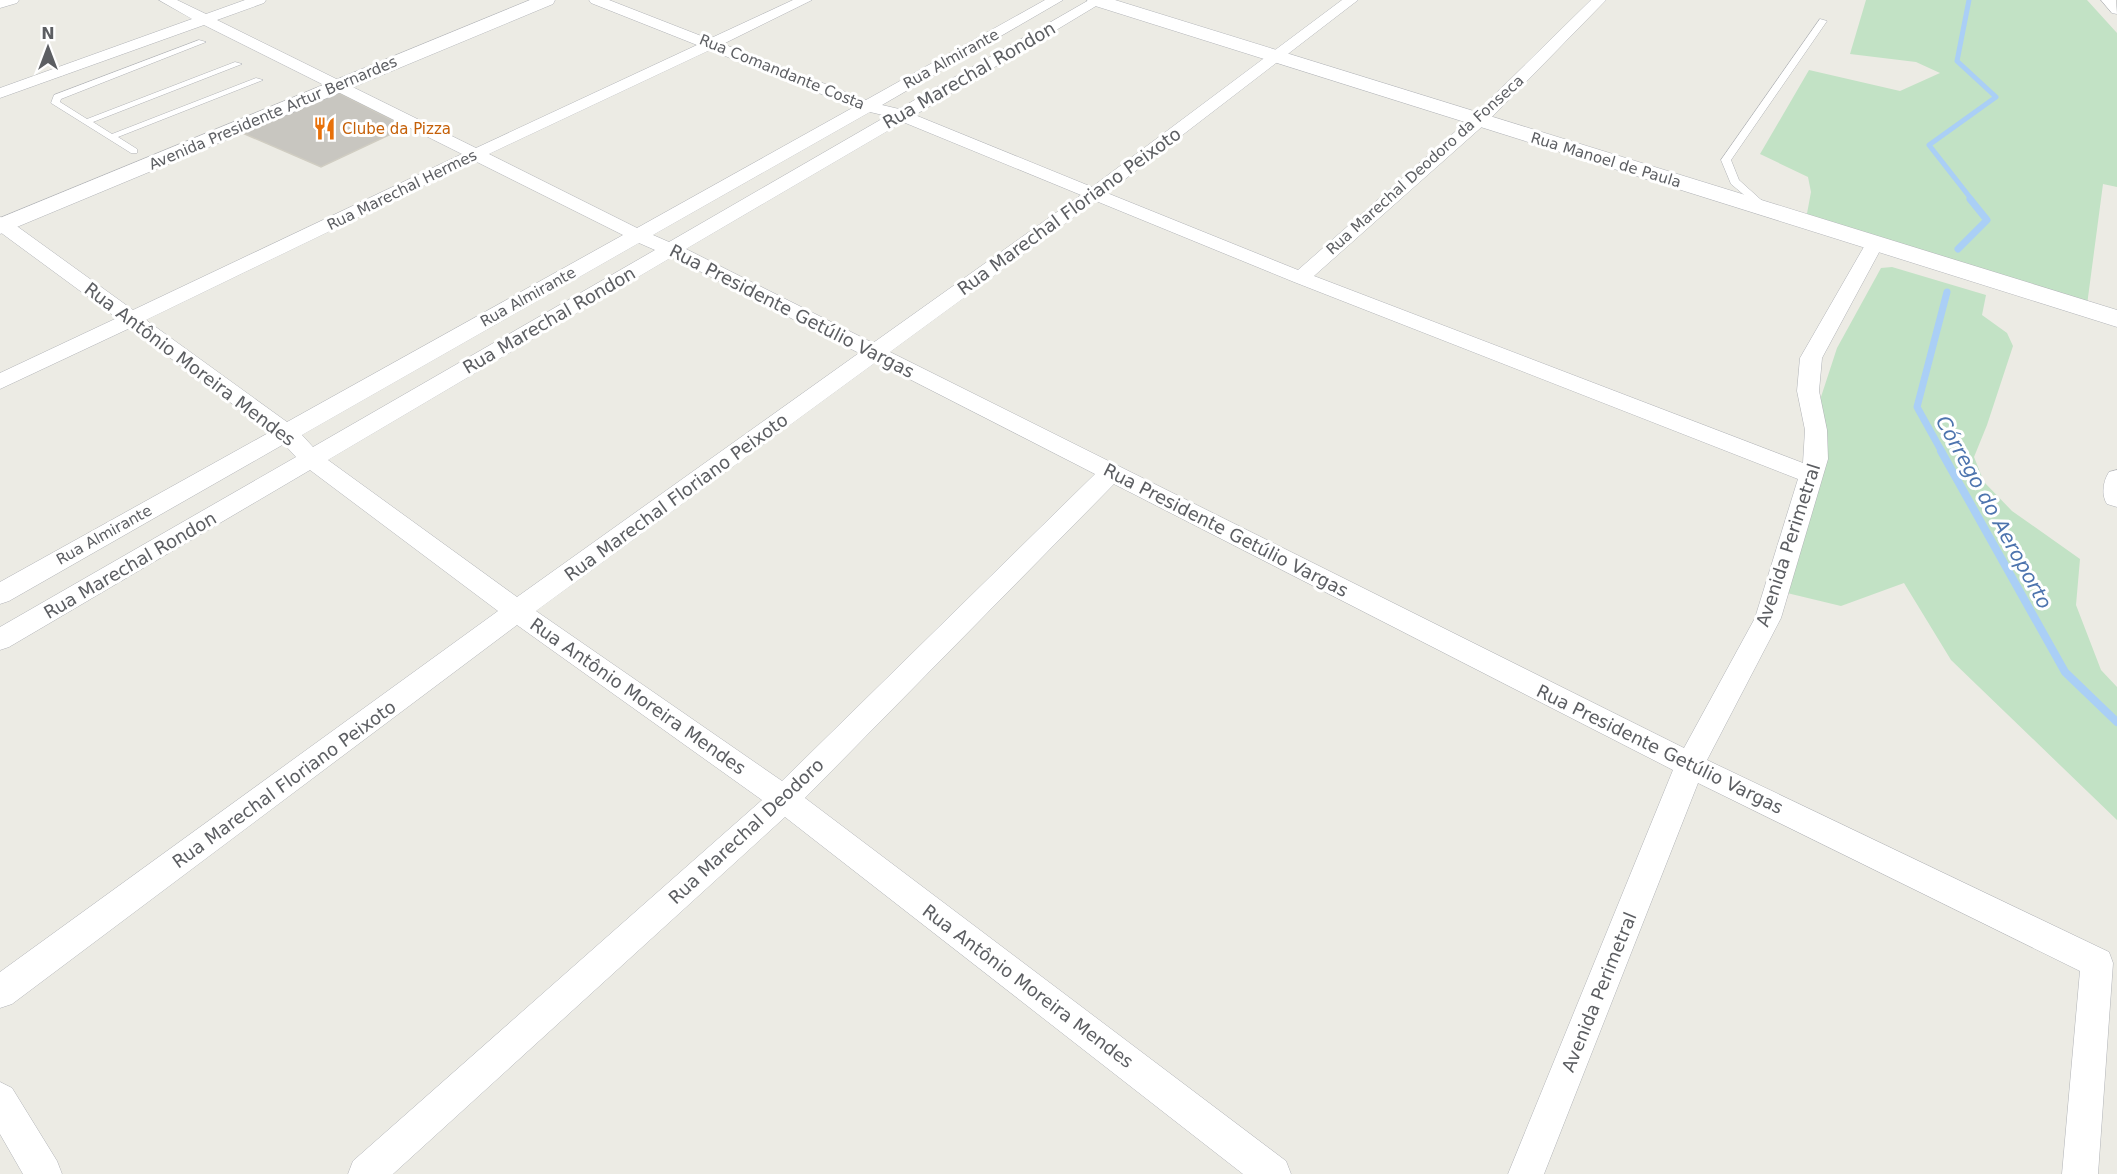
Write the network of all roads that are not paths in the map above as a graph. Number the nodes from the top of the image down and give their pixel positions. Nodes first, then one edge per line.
1 (12, 0) edge
2 (166, 0) edge
3 (259, 0) edge
4 (509, 0) edge
5 (546, 0) edge
6 (596, 0) edge
7 (805, 0) edge
8 (1056, 0) edge
9 (1098, 0) edge
10 (1351, 0) edge
11 (1599, 0) edge
12 (2108, 0) edge
13 (0, 4) edge
14 (2117, 10) edge
15 (205, 19) junction
16 (1823, 21) dead end
17 (202, 42) dead end
18 (712, 44) junction
19 (1277, 56) junction
20 (238, 64) dead end
21 (259, 80) dead end
22 (328, 80) junction
23 (0, 93) edge
24 (867, 106) junction
25 (900, 115) junction
26 (1479, 120) junction
27 (86, 122) junction
28 (111, 137) junction
29 (134, 151) junction
30 (476, 154) junction
31 (1094, 194) junction
32 (1771, 212) junction
33 (1, 220) edge
34 (637, 235) junction
35 (1874, 245) junction
36 (670, 249) junction
37 (1301, 278) junction
38 (133, 320) junction
39 (2117, 320) edge
40 (875, 353) junction
41 (0, 382) edge
42 (287, 432) junction
43 (311, 459) junction
44 (1111, 473) junction
45 (1811, 475) junction
46 (0, 594) edge
47 (518, 611) junction
48 (0, 640) edge
49 (1690, 765) junction
50 (784, 799) junction
51 (0, 992) edge
52 (0, 1100) edge
53 (44, 1174) edge
54 (366, 1174) edge
55 (1273, 1174) edge
56 (1527, 1174) edge
57 (2080, 1174) edge

1 - 13 street
2 - 15 street, Rua Presidente Getúlio Vargas
3 - 15 street
4 - 22 main road, Avenida Presidente Artur Bernardes
5 - 22 main road, Avenida Presidente Artur Bernardes
6 - 18 street, Rua Comandante Costa
7 - 18 street, Rua Marechal Hermes
8 - 24 street, Rua Almirante
9 - 19 main road, Rua Manoel de Paula
9 - 25 street, Rua Marechal Rondon
10 - 19 street, Rua Marechal Floriano Peixoto
11 - 26 street, Rua Marechal Deodoro da Fonseca
12 - 14 street
15 - 22 street, Rua Presidente Getúlio Vargas
15 - 23 street
16 - 32 lane
17 - 27 lane
18 - 24 street, Rua Comandante Costa
18 - 30 street, Rua Marechal Hermes
19 - 26 main road, Rua Manoel de Paula
19 - 31 street, Rua Marechal Floriano Peixoto
20 - 27 lane
21 - 28 lane
22 - 29 main road, Avenida Presidente Artur Bernardes
22 - 30 street, Rua Presidente Getúlio Vargas
22 - 33 main road, Avenida Presidente Artur Bernardes
24 - 25 street, Rua Comandante Costa
24 - 34 street, Rua Almirante
25 - 31 street, Rua Comandante Costa
25 - 36 street, Rua Marechal Rondon
26 - 32 main road, Rua Manoel de Paula
26 - 37 street, Rua Marechal Deodoro da Fonseca
27 - 28 lane
28 - 29 lane
29 - 33 main road, Avenida Presidente Artur Bernardes
30 - 34 street, Rua Presidente Getúlio Vargas
30 - 38 street, Rua Marechal Hermes
31 - 37 street, Rua Comandante Costa
31 - 40 street, Rua Marechal Floriano Peixoto
32 - 35 main road, Rua Manoel de Paula
33 - 38 street, Rua Antônio Moreira Mendes
34 - 36 street, Rua Presidente Getúlio Vargas
34 - 42 street, Rua Almirante
35 - 39 main road, Rua Manoel de Paula
35 - 45 street, Avenida Perimetral
36 - 40 street, Rua Presidente Getúlio Vargas
36 - 43 street, Rua Marechal Rondon
37 - 45 street, Rua Comandante Costa
38 - 41 street, Rua Marechal Hermes
38 - 42 street, Rua Antônio Moreira Mendes
40 - 44 street, Rua Presidente Getúlio Vargas
40 - 47 street, Rua Marechal Floriano Peixoto
42 - 43 street, Rua Antônio Moreira Mendes
42 - 46 street, Rua Almirante
43 - 47 street, Rua Antônio Moreira Mendes
43 - 48 street, Rua Marechal Rondon
44 - 49 street, Rua Presidente Getúlio Vargas
44 - 50 street, Rua Marechal Deodoro
45 - 49 street, Avenida Perimetral
47 - 50 street, Rua Antônio Moreira Mendes
47 - 51 street, Rua Marechal Floriano Peixoto
49 - 56 street, Avenida Perimetral
49 - 57 street, Rua Presidente Getúlio Vargas
50 - 54 street, Rua Marechal Deodoro
50 - 55 street, Rua Antônio Moreira Mendes
52 - 53 street

